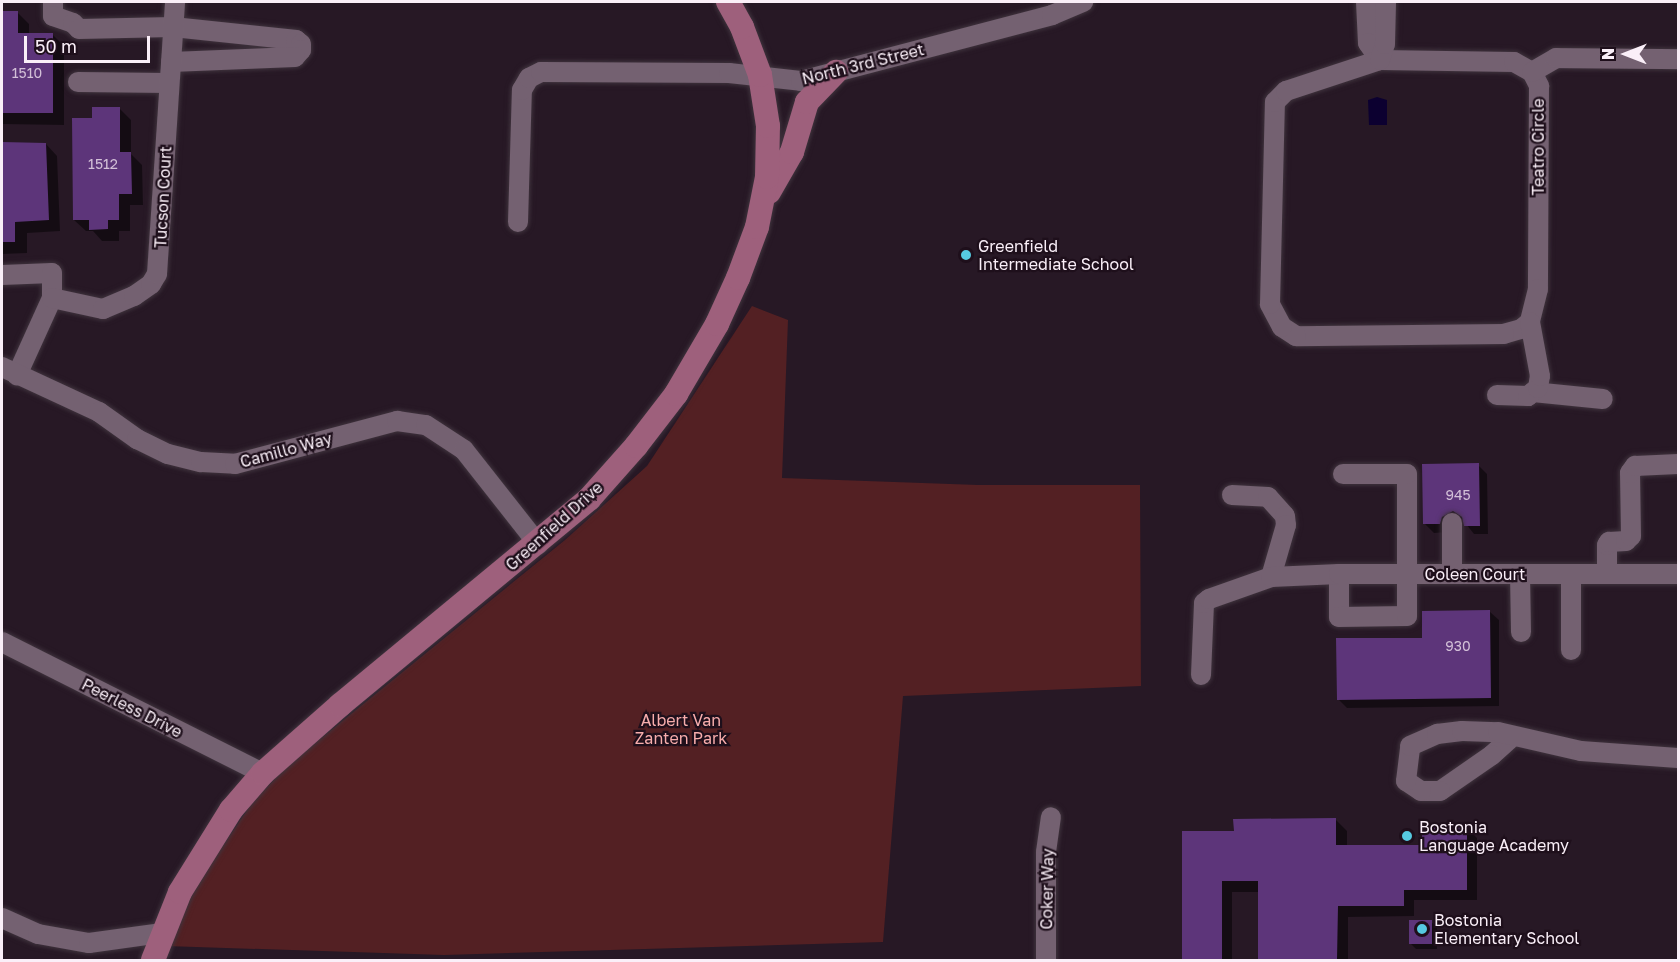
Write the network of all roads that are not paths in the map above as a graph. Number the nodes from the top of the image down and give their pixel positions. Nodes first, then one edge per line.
1 (53, 2) edge
2 (175, 2) edge
3 (728, 2) edge
4 (1083, 2) edge
5 (1365, 2) edge
6 (1386, 2) edge
7 (173, 27) junction
8 (1678, 59) edge
9 (1380, 60) junction
10 (171, 62) junction
11 (836, 72) junction
12 (1532, 72) junction
13 (760, 75) junction
14 (78, 82) dead end
15 (168, 83) junction
16 (763, 202) junction
17 (518, 222) dead end
18 (2, 275) edge
19 (52, 298) junction
20 (1530, 322) junction
21 (9, 371) edge
22 (1533, 392) junction
23 (1497, 395) dead end
24 (1603, 399) dead end
25 (1678, 464) edge
26 (1343, 474) dead end
27 (1232, 495) dead end
28 (1452, 523) dead end
29 (538, 543) junction
30 (1340, 574) junction
31 (1408, 574) junction
32 (1452, 574) junction
33 (1520, 574) junction
34 (1571, 574) junction
35 (1607, 574) junction
36 (1678, 574) edge
37 (1271, 577) junction
38 (1521, 632) dead end
39 (2, 642) edge
40 (1571, 650) dead end
41 (1201, 675) dead end
42 (1513, 736) junction
43 (1678, 758) edge
44 (263, 774) junction
45 (1051, 817) dead end
46 (2, 918) edge
47 (162, 933) junction
48 (153, 960) edge
49 (1046, 960) edge

1 - 7 street
2 - 7 street, Tucson Court
3 - 13 main road, Greenfield Drive
4 - 11 street, North 3rd Street
5 - 9 street
6 - 9 street
7 - 10 street, Tucson Court
7 - 10 street
8 - 12 street
9 - 12 street
9 - 20 street
10 - 15 street, Tucson Court
11 - 13 street, North 3rd Street
11 - 16 main road
12 - 20 street, Teatro Circle
13 - 16 main road, Greenfield Drive
13 - 17 street, North 3rd Street
14 - 15 street
15 - 19 street, Tucson Court
16 - 29 main road, Greenfield Drive
18 - 19 street
19 - 21 street
20 - 22 street
21 - 29 street, Camillo Way
22 - 23 street
22 - 24 street
25 - 35 street
26 - 31 street
27 - 37 street
28 - 32 street
29 - 44 main road, Greenfield Drive
30 - 31 street, Coleen Court
30 - 31 street
30 - 37 street, Coleen Court
31 - 32 street, Coleen Court
32 - 33 street, Coleen Court
33 - 34 street, Coleen Court
33 - 38 street
34 - 35 street, Coleen Court
34 - 40 street
35 - 36 street, Coleen Court
37 - 41 street, Coleen Court
39 - 44 street, Peerless Drive
42 - 42 street
42 - 43 street
44 - 47 main road, Greenfield Drive
45 - 49 street, Coker Way
46 - 47 street
47 - 48 main road, Greenfield Drive

